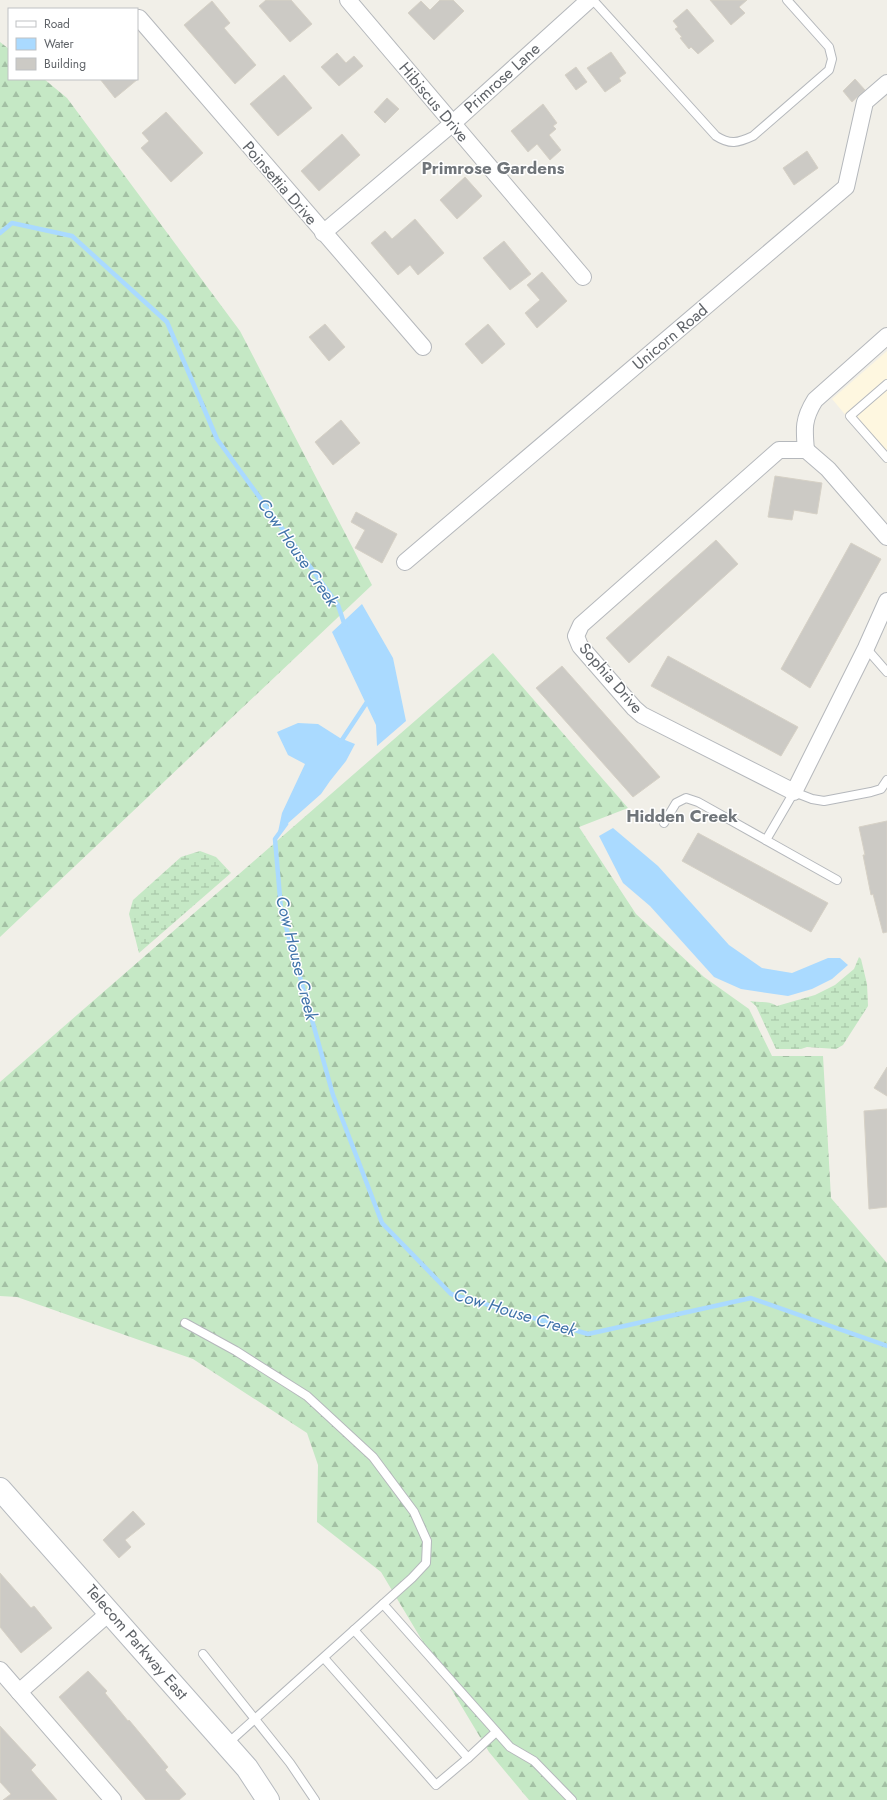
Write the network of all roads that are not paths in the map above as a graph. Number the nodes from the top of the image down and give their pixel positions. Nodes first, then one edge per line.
1 (348, 0) edge
2 (787, 0) edge
3 (586, 1) edge
4 (139, 18) dead end
5 (887, 82) edge
6 (453, 123) junction
7 (323, 233) junction
8 (583, 277) dead end
9 (887, 336) edge
10 (423, 347) dead end
11 (887, 384) edge
12 (806, 450) junction
13 (887, 458) edge
14 (887, 537) edge
15 (405, 562) dead end
16 (887, 601) edge
17 (866, 648) junction
18 (887, 672) edge
19 (887, 780) edge
20 (794, 792) junction
21 (664, 823) dead end
22 (766, 840) junction
23 (837, 880) dead end
24 (185, 1323) dead end
25 (0, 1488) edge
26 (383, 1604) junction
27 (110, 1612) junction
28 (354, 1630) junction
29 (203, 1654) dead end
30 (324, 1658) junction
31 (0, 1670) edge
32 (19, 1692) junction
33 (256, 1718) junction
34 (496, 1732) junction
35 (226, 1744) junction
36 (468, 1758) junction
37 (113, 1800) edge
38 (268, 1800) edge
39 (314, 1800) edge
40 (572, 1800) edge

1 - 6 street, Hibiscus Drive
2 - 3 lane
3 - 6 street, Primrose Lane
4 - 7 street, Poinsettia Drive
5 - 15 street, Unicorn Road
6 - 7 street, Primrose Lane
6 - 8 street, Hibiscus Drive
7 - 10 street, Poinsettia Drive
9 - 12 street
11 - 13 lane
12 - 14 street
12 - 20 street, Sophia Drive
16 - 17 street
17 - 18 lane
17 - 20 street
19 - 20 lane
20 - 22 lane
21 - 22 lane
22 - 23 lane
24 - 26 lane
25 - 27 street, Telecom Parkway East
26 - 28 lane
26 - 34 lane
27 - 32 street
27 - 35 street, Telecom Parkway East
28 - 30 lane
28 - 36 lane
29 - 33 lane
30 - 33 lane
30 - 36 lane
31 - 32 street
32 - 37 street
33 - 35 lane
33 - 39 lane
34 - 36 lane
34 - 40 lane
35 - 38 street, Telecom Parkway East

